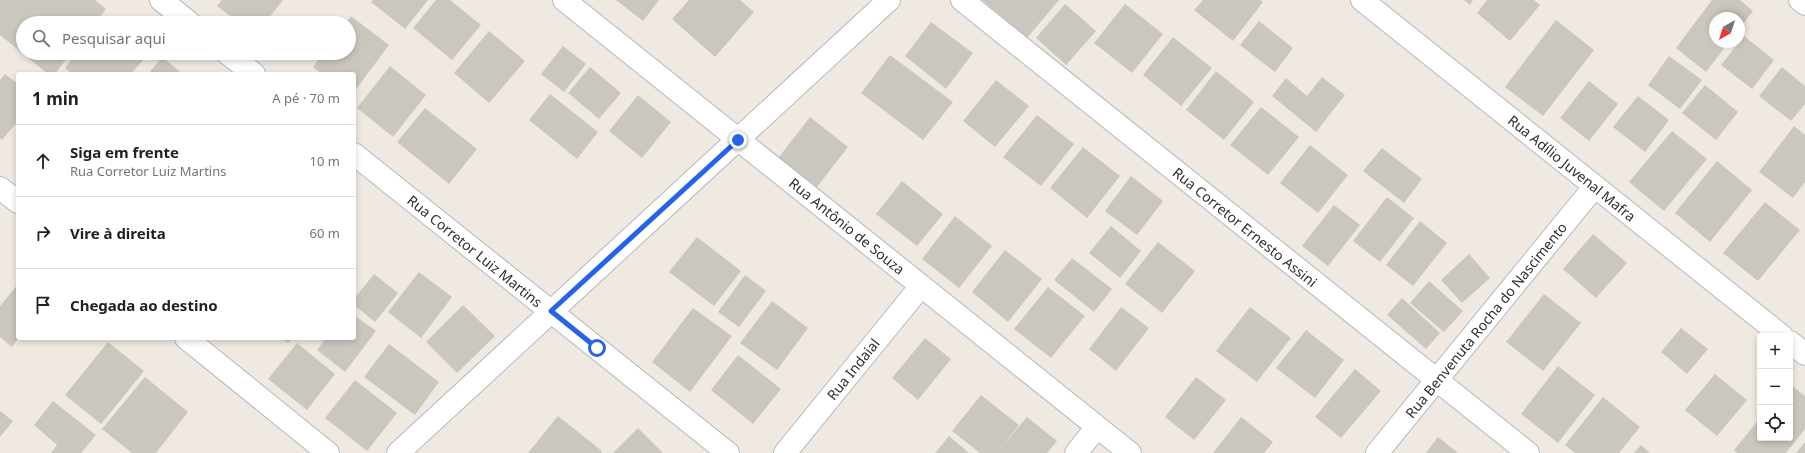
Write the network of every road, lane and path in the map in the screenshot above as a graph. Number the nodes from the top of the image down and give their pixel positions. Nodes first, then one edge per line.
1 (161, 0) edge
2 (564, 0) edge
3 (889, 0) edge
4 (962, 0) edge
5 (1362, 0) edge
6 (1800, 0) edge
7 (1805, 4) edge
8 (181, 16) edge
9 (236, 60) edge
10 (251, 72) edge
11 (738, 140) junction
12 (356, 156) edge
13 (1595, 186) junction
14 (0, 188) edge
15 (16, 200) edge
16 (920, 286) junction
17 (551, 311) junction
18 (1778, 333) edge
19 (188, 340) edge
20 (1793, 344) edge
21 (1805, 354) edge
22 (1437, 380) junction
23 (1097, 427) junction
24 (328, 453) edge
25 (398, 453) edge
26 (728, 453) edge
27 (785, 453) edge
28 (1076, 453) edge
29 (1130, 453) edge
30 (1377, 453) edge
31 (1528, 453) edge

1 - 8 street
2 - 11 street, Rua Antônio de Souza
3 - 11 street
4 - 22 street, Rua Corretor Ernesto Assini
5 - 13 street, Rua Adílio Juvenal Mafra
6 - 7 street
9 - 10 street
11 - 16 street, Rua Antônio de Souza
11 - 17 street
12 - 17 street, Rua Corretor Luiz Martins
13 - 18 street, Rua Adílio Juvenal Mafra
13 - 22 street, Rua Benvenuta Rocha do Nascimento
14 - 15 street
16 - 23 street, Rua Antônio de Souza
16 - 27 street, Rua Indaial
17 - 25 street
17 - 26 street, Rua Corretor Luiz Martins
19 - 24 street
20 - 21 street
22 - 30 street, Rua Benvenuta Rocha do Nascimento
22 - 31 street, Rua Corretor Ernesto Assini
23 - 28 street
23 - 29 street, Rua Antônio de Souza

